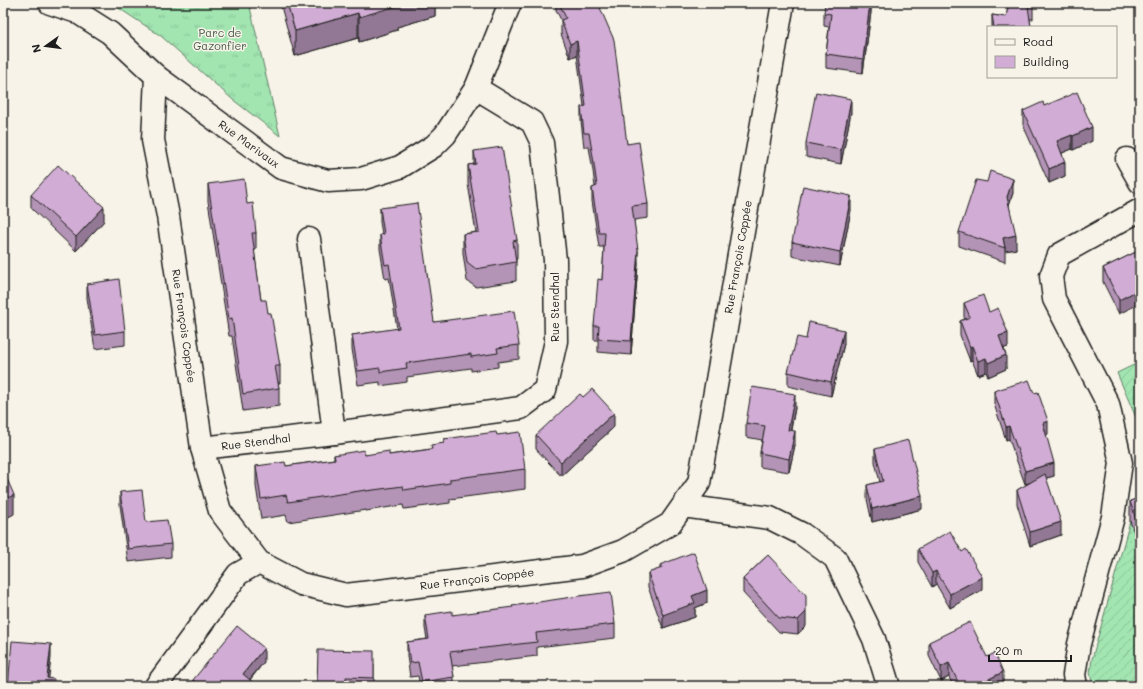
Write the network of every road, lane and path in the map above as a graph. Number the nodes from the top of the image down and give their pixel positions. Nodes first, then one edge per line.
1 (50, 3) edge
2 (510, 3) edge
3 (783, 3) edge
4 (156, 76) junction
5 (476, 88) junction
6 (1127, 159) dead end
7 (1140, 182) edge
8 (1140, 210) edge
9 (309, 239) dead end
10 (334, 433) junction
11 (202, 448) junction
12 (683, 506) junction
13 (259, 562) junction
14 (156, 686) edge
15 (887, 686) edge
16 (1076, 686) edge

1 - 4 street, Rue Marivaux
2 - 5 street, Rue Marivaux
3 - 12 street, Rue François Coppée
4 - 5 street, Rue Marivaux
4 - 11 street, Rue François Coppée
5 - 10 street, Rue Stendhal
6 - 7 street
8 - 16 street
9 - 10 street
10 - 11 street, Rue Stendhal
11 - 13 street, Rue François Coppée
12 - 13 street, Rue François Coppée
12 - 15 street
13 - 14 street

